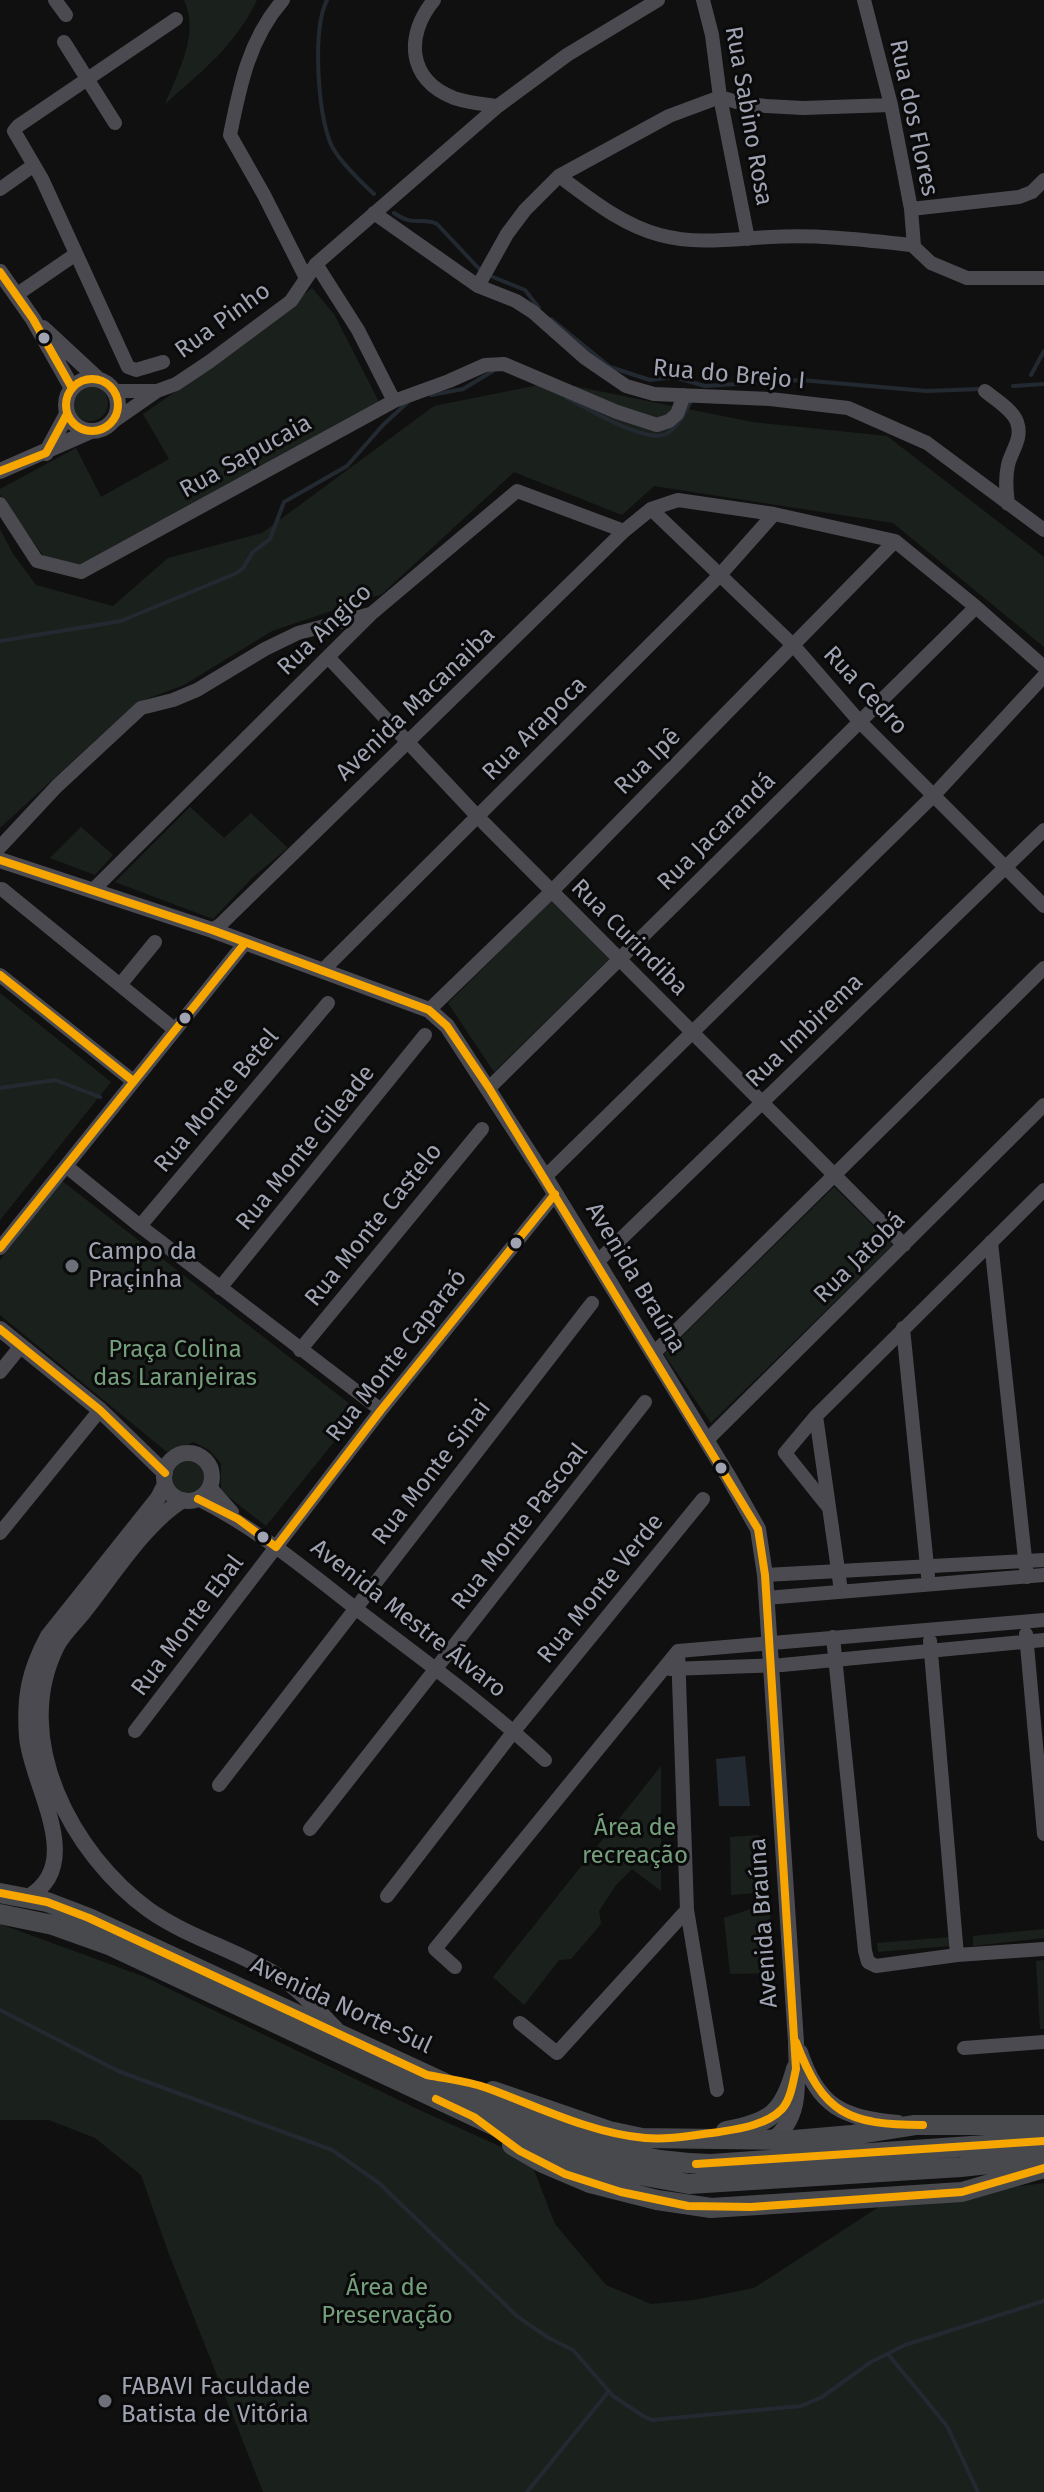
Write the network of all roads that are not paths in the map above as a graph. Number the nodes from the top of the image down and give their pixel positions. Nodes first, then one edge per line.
1 (55, 0) edge
2 (283, 0) edge
3 (434, 0) edge
4 (658, 0) edge
5 (703, 0) edge
6 (864, 0) edge
7 (66, 15) dead end
8 (176, 19) dead end
9 (64, 42) dead end
10 (88, 81) junction
11 (720, 97) junction
12 (891, 105) junction
13 (498, 106) junction
14 (115, 123) dead end
15 (34, 165) junction
16 (559, 176) junction
17 (1044, 180) edge
18 (0, 189) edge
19 (911, 209) junction
20 (374, 213) junction
21 (748, 239) junction
22 (914, 246) junction
23 (76, 254) junction
24 (316, 264) junction
25 (0, 272) edge
26 (306, 278) junction
27 (1044, 278) edge
28 (478, 286) junction
29 (16, 295) junction
30 (33, 319) junction
31 (163, 362) dead end
32 (99, 380) junction
33 (72, 388) junction
34 (113, 391) junction
35 (157, 391) junction
36 (985, 391) dead end
37 (684, 395) junction
38 (394, 401) junction
39 (67, 414) junction
40 (111, 423) junction
41 (91, 431) junction
42 (46, 453) junction
43 (0, 471) edge
44 (0, 504) edge
45 (1008, 504) junction
46 (651, 509) junction
47 (774, 514) junction
48 (1044, 530) edge
49 (624, 531) junction
50 (895, 541) junction
51 (719, 576) junction
52 (976, 607) junction
53 (371, 614) junction
54 (794, 646) junction
55 (328, 657) junction
56 (1044, 667) edge
57 (1044, 676) edge
58 (859, 721) junction
59 (408, 742) junction
60 (934, 795) junction
61 (478, 817) junction
62 (1044, 830) edge
63 (0, 847) edge
64 (0, 860) edge
65 (1006, 867) junction
66 (2, 889) dead end
67 (92, 891) junction
68 (552, 891) junction
69 (1044, 906) edge
70 (212, 930) junction
71 (155, 942) dead end
72 (245, 943) junction
73 (620, 960) junction
74 (1044, 968) edge
75 (322, 971) junction
76 (0, 975) edge
77 (120, 985) junction
78 (328, 1003) dead end
79 (429, 1010) junction
80 (174, 1029) junction
81 (693, 1033) junction
82 (425, 1035) dead end
83 (133, 1081) junction
84 (489, 1088) junction
85 (762, 1103) junction
86 (1044, 1105) edge
87 (482, 1129) dead end
88 (66, 1166) junction
89 (834, 1175) junction
90 (545, 1177) junction
91 (1044, 1190) edge
92 (555, 1194) junction
93 (1036, 1205) edge
94 (140, 1226) junction
95 (991, 1242) junction
96 (904, 1245) junction
97 (0, 1248) edge
98 (597, 1262) junction
99 (220, 1288) junction
100 (592, 1303) dead end
101 (903, 1328) junction
102 (0, 1329) edge
103 (21, 1346) junction
104 (300, 1350) junction
105 (653, 1354) junction
106 (0, 1372) edge
107 (645, 1402) dead end
108 (100, 1410) junction
109 (381, 1410) junction
110 (816, 1416) junction
111 (706, 1441) junction
112 (167, 1472) junction
113 (197, 1495) junction
114 (703, 1499) dead end
115 (830, 1509) junction
116 (0, 1533) edge
117 (276, 1547) junction
118 (1044, 1560) edge
119 (927, 1567) junction
120 (1026, 1569) junction
121 (838, 1571) junction
122 (765, 1575) junction
123 (1044, 1575) edge
124 (929, 1584) junction
125 (841, 1591) junction
126 (766, 1598) junction
127 (356, 1608) junction
128 (1044, 1620) edge
129 (1025, 1622) junction
130 (929, 1629) junction
131 (833, 1637) junction
132 (1044, 1640) edge
133 (769, 1642) junction
134 (1027, 1642) junction
135 (931, 1650) junction
136 (678, 1651) junction
137 (835, 1659) junction
138 (771, 1666) junction
139 (662, 1668) junction
140 (437, 1670) junction
141 (679, 1670) junction
142 (135, 1731) dead end
143 (514, 1731) junction
144 (1041, 1757) edge
145 (545, 1760) dead end
146 (219, 1785) dead end
147 (310, 1829) dead end
148 (1044, 1834) edge
149 (387, 1896) dead end
150 (28, 1897) junction
151 (0, 1898) edge
152 (687, 1910) junction
153 (1044, 1949) edge
154 (957, 1955) junction
155 (455, 1967) dead end
156 (520, 2023) dead end
157 (340, 2033) junction
158 (796, 2042) junction
159 (1044, 2042) edge
160 (964, 2048) dead end
161 (796, 2069) junction
162 (427, 2075) junction
163 (717, 2090) dead end
164 (474, 2117) junction
165 (943, 2124) junction
166 (915, 2125) junction
167 (1044, 2125) edge
168 (667, 2139) junction
169 (772, 2140) junction
170 (1044, 2141) edge
171 (974, 2156) junction
172 (1044, 2158) edge
173 (1044, 2168) edge
174 (698, 2174) junction
175 (927, 2194) junction
176 (711, 2208) junction

1 - 7 street
2 - 26 street
3 - 13 street
4 - 13 street, Rua Pinho
5 - 11 street, Rua Sabino Rosa
6 - 12 street, Rua dos Flores
8 - 10 street
9 - 10 street
10 - 14 street
10 - 15 street
11 - 12 street
11 - 16 street
11 - 21 street, Rua Sabino Rosa
12 - 19 street, Rua dos Flores
13 - 20 street, Rua Pinho
15 - 18 street
15 - 23 street
16 - 21 street
16 - 28 street
17 - 19 street
19 - 22 street, Rua dos Flores
20 - 24 street, Rua Pinho
20 - 28 street, Rua do Brejo I
21 - 22 street
22 - 27 street
23 - 29 street
23 - 31 street
24 - 26 street, Rua Pinho
24 - 38 street
25 - 29 street
26 - 35 street, Rua Pinho
28 - 37 street, Rua do Brejo I
29 - 30 street
30 - 32 street
30 - 33 street
32 - 33 street
32 - 34 street
33 - 39 street
34 - 35 street, Rua Pinho
34 - 40 street
35 - 40 street, Rua Pinho
36 - 45 street
37 - 38 street, Rua Sapucaia
37 - 45 street, Rua do Brejo I
38 - 44 street, Rua Sapucaia
39 - 41 street
39 - 42 street
40 - 41 street
41 - 42 street
42 - 43 street
45 - 48 street, Rua do Brejo I
46 - 47 street
46 - 49 street, Avenida Macanaiba
46 - 51 street, Rua Cedro
47 - 50 street
47 - 51 street, Rua Arapoca
49 - 53 street, Rua Angico
49 - 59 street, Avenida Macanaiba
50 - 52 street
50 - 54 street, Rua Ipê
51 - 54 street, Rua Cedro
51 - 61 street, Rua Arapoca
52 - 56 street
52 - 58 street, Rua Jacarandá
53 - 55 street, Rua Angico
53 - 63 street
54 - 58 street, Rua Cedro
54 - 68 street, Rua Ipê
55 - 59 street, Rua Curindiba
55 - 67 street, Rua Angico
57 - 60 street
58 - 60 street, Rua Cedro
58 - 73 street, Rua Jacarandá
59 - 61 street, Rua Curindiba
59 - 70 street, Avenida Macanaiba
60 - 65 street, Rua Cedro
60 - 81 street
61 - 68 street, Rua Curindiba
61 - 75 street, Rua Arapoca
62 - 65 street, Rua Imbirema
64 - 67 street, Avenida Braúna
65 - 69 street, Rua Cedro
65 - 85 street, Rua Imbirema
66 - 77 street
67 - 70 street, Avenida Braúna
68 - 73 street, Rua Curindiba
68 - 79 street, Rua Ipê
70 - 72 street, Avenida Braúna
71 - 77 street
72 - 75 street, Avenida Braúna
72 - 80 street
73 - 81 street, Rua Curindiba
73 - 84 street, Rua Jacarandá
74 - 89 street
75 - 79 street, Avenida Braúna
76 - 83 street
77 - 80 street
78 - 94 street, Rua Monte Betel
79 - 84 street, Avenida Braúna
80 - 83 street
81 - 85 street, Rua Curindiba
81 - 90 street
82 - 99 street, Rua Monte Gileade
83 - 88 street
84 - 90 street, Avenida Braúna
85 - 89 street, Rua Curindiba
85 - 98 street, Rua Imbirema
86 - 96 street, Rua Jatobá
87 - 104 street, Rua Monte Castelo
88 - 94 street
88 - 97 street
89 - 96 street, Rua Curindiba
89 - 105 street
90 - 92 street, Avenida Braúna
91 - 93 street
92 - 98 street, Avenida Braúna
92 - 109 street, Rua Monte Caparaó
93 - 95 street
94 - 99 street
95 - 101 street
95 - 120 street
96 - 111 street, Rua Jatobá
98 - 105 street, Avenida Braúna
99 - 104 street
100 - 127 street, Rua Monte Sinai
101 - 110 street
101 - 119 street
102 - 103 street
103 - 106 street
103 - 108 street
104 - 109 street
105 - 111 street, Avenida Braúna
107 - 140 street, Rua Monte Pascoal
108 - 112 street
108 - 116 street
109 - 117 street, Rua Monte Caparaó
110 - 115 street
110 - 115 street
111 - 122 street, Avenida Braúna
112 - 113 street
112 - 113 street
112 - 150 street
113 - 117 street, Avenida Mestre Álvaro
113 - 157 street
114 - 143 street, Rua Monte Verde
115 - 121 street
117 - 127 street, Avenida Mestre Álvaro
117 - 142 street, Rua Monte Ebal
118 - 120 street
119 - 120 street
119 - 121 street
119 - 124 street
120 - 123 street
120 - 124 street
121 - 122 street
121 - 125 street
122 - 126 street, Avenida Braúna
124 - 125 street
125 - 126 street
126 - 133 street, Avenida Braúna
127 - 140 street, Avenida Mestre Álvaro
127 - 146 street, Rua Monte Sinai
128 - 129 street
129 - 130 street
129 - 134 street
130 - 131 street
130 - 135 street
131 - 133 street
131 - 137 street
132 - 134 street
133 - 136 street
133 - 138 street, Avenida Braúna
134 - 135 street
134 - 144 street
135 - 137 street
135 - 154 street
136 - 139 street
136 - 141 street
137 - 138 street
137 - 154 street
138 - 141 street
138 - 158 street, Avenida Braúna
139 - 141 street
139 - 155 street
140 - 143 street, Avenida Mestre Álvaro
140 - 147 street, Rua Monte Pascoal
141 - 152 street
143 - 145 street, Avenida Mestre Álvaro
143 - 149 street, Rua Monte Verde
144 - 148 street
150 - 151 main road, Avenida Norte-Sul
150 - 157 main road, Avenida Norte-Sul
151 - 164 main road, Avenida Norte-Sul
152 - 156 street
152 - 163 street
153 - 154 street
157 - 162 main road, Avenida Norte-Sul
158 - 161 street, Avenida Braúna
158 - 166 street, Avenida Braúna
159 - 160 street
161 - 168 main road
161 - 169 street, Avenida Braúna
162 - 168 main road
162 - 174 main road, Avenida Norte-Sul
164 - 174 main road, Avenida Norte-Sul
164 - 176 main road
165 - 166 main road
165 - 167 main road
165 - 171 main road
166 - 169 main road
168 - 169 main road
169 - 174 main road
170 - 171 main road, Avenida Norte-Sul
171 - 172 main road, Avenida Norte-Sul
171 - 174 main road, Avenida Norte-Sul
171 - 175 main road
173 - 175 main road
174 - 176 main road
175 - 176 main road

